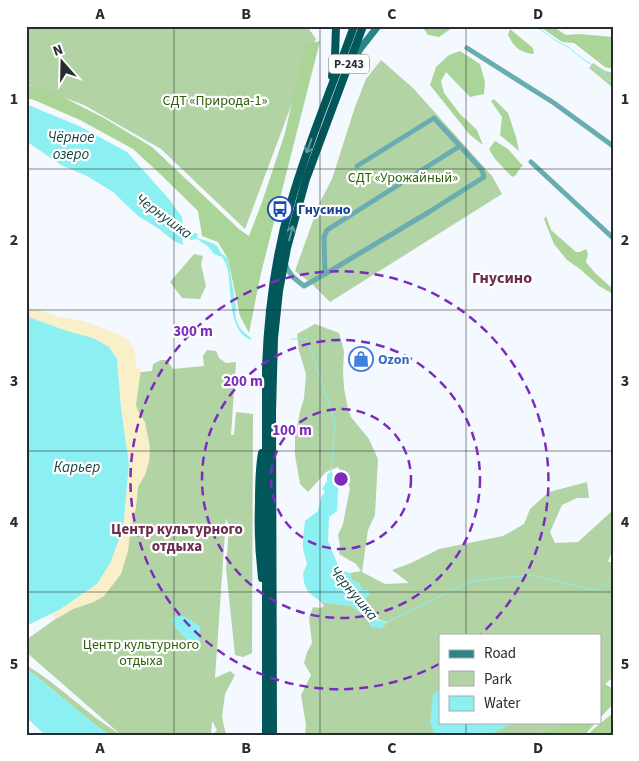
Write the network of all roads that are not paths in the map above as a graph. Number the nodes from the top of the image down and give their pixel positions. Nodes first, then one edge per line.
1 (336, 26) edge
2 (354, 26) edge
3 (363, 26) edge
4 (378, 26) edge
5 (467, 48) dead end
6 (326, 100) junction
7 (335, 102) junction
8 (460, 146) junction
9 (613, 146) edge
10 (531, 162) dead end
11 (357, 166) dead end
12 (613, 238) edge
13 (284, 260) junction
14 (325, 274) junction
15 (266, 735) edge
16 (273, 735) edge

1 - 6 highway, Р-243
2 - 6 highway, Р-243
3 - 7 highway, Р-243
4 - 7 main road, Р-243
5 - 9 street
6 -> 15 highway
13 -> 7 highway
8 - 11 street
8 - 14 street
8 - 14 street
10 - 12 street
13 - 14 street
13 - 16 highway

